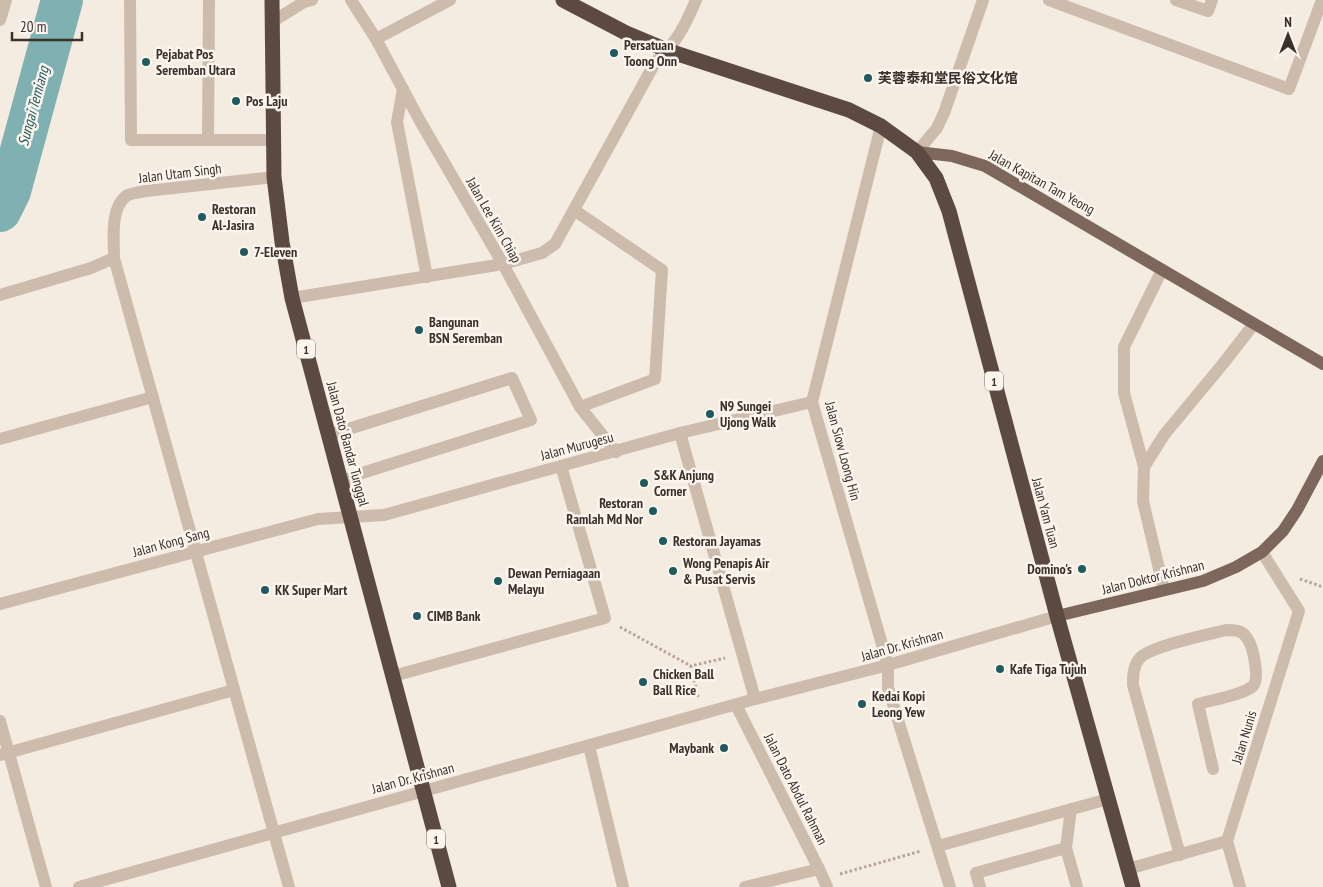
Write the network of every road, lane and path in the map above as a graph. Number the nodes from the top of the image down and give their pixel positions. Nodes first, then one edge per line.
1 (6, 0) edge
2 (130, 0) edge
3 (209, 0) edge
4 (272, 0) edge
5 (312, 0) edge
6 (351, 0) edge
7 (450, 0) edge
8 (563, 0) edge
9 (696, 0) edge
10 (983, 0) edge
11 (1049, 0) edge
12 (1176, 0) edge
13 (1212, 0) edge
14 (1322, 0) edge
15 (0, 20) edge
16 (272, 22) junction
17 (376, 39) junction
18 (669, 50) junction
19 (403, 89) junction
20 (881, 126) junction
21 (208, 140) junction
22 (274, 140) junction
23 (917, 152) junction
24 (274, 177) junction
25 (574, 210) junction
26 (114, 258) junction
27 (503, 264) junction
28 (1162, 270) junction
29 (427, 276) junction
30 (0, 295) edge
31 (292, 298) junction
32 (1254, 324) junction
33 (1323, 364) edge
34 (153, 397) junction
35 (812, 402) junction
36 (580, 407) junction
37 (680, 433) junction
38 (329, 435) junction
39 (0, 438) edge
40 (616, 452) junction
41 (1323, 461) edge
42 (562, 466) junction
43 (1144, 467) junction
44 (341, 482) junction
45 (350, 517) junction
46 (196, 551) junction
47 (1262, 552) junction
48 (1164, 590) junction
49 (0, 604) edge
50 (1057, 616) junction
51 (604, 618) junction
52 (742, 653) junction
53 (888, 665) junction
54 (690, 666) junction
55 (393, 676) junction
56 (234, 690) junction
57 (755, 699) junction
58 (736, 705) junction
59 (703, 714) junction
60 (0, 721) edge
61 (589, 746) junction
62 (4, 754) edge
63 (1213, 769) dead end
64 (423, 791) junction
65 (1108, 798) junction
66 (1071, 809) junction
67 (274, 832) junction
68 (1227, 841) junction
69 (938, 846) junction
70 (1066, 848) junction
71 (1180, 855) junction
72 (1128, 869) junction
73 (823, 878) edge
74 (46, 887) edge
75 (79, 887) edge
76 (289, 887) edge
77 (449, 887) edge
78 (623, 887) edge
79 (745, 887) edge
80 (950, 887) edge
81 (980, 887) edge
82 (1077, 887) edge
83 (1133, 887) edge
84 (1240, 887) edge

1 - 15 street
2 - 21 street
3 - 21 street
4 - 16 highway, Jalan Dato' Bandar Tunggal / 1
5 - 16 street
6 - 17 street, Jalan Lee Kim Chiap
7 - 17 street
8 - 18 highway, Jalan Kapitan Tam Yeong / 1
9 - 18 street
10 - 23 street
11 - 14 street
12 - 13 street
16 - 22 highway, Jalan Dato' Bandar Tunggal / 1
17 - 19 street, Jalan Lee Kim Chiap
18 - 20 highway, Jalan Kapitan Tam Yeong / 1
18 - 25 street
19 - 27 street, Jalan Lee Kim Chiap
19 - 29 street
20 - 23 highway, Jalan Kapitan Tam Yeong / 1
20 - 35 street, Jalan Siow Loong Hin
21 - 22 street
22 - 24 highway, Jalan Dato' Bandar Tunggal / 1
23 - 28 main road, Jalan Kapitan Tam Yeong
23 - 50 highway, Jalan Yam Tuan / 1
24 - 26 street, Jalan Utam Singh
24 - 31 highway, Jalan Dato' Bandar Tunggal / 1
25 - 27 street
25 - 36 street
26 - 30 street
26 - 34 street, Jalan Utam Singh
27 - 29 street
27 - 36 street, Jalan Lee Kim Chiap
28 - 32 main road, Jalan Kapitan Tam Yeong
28 - 43 street
29 - 31 street
31 - 38 highway, Jalan Dato' Bandar Tunggal / 1
32 - 33 main road, Jalan Kapitan Tam Yeong
32 - 43 street
34 - 39 street
34 - 46 street, Jalan Utam Singh
35 - 37 street, Jalan Murugesu
35 - 53 street, Jalan Siow Loong Hin
36 - 40 street, Jalan Lee Kim Chiap
37 - 40 street, Jalan Murugesu
37 - 52 street
38 - 44 highway, Jalan Dato' Bandar Tunggal / 1
38 - 44 street
40 - 42 street, Jalan Murugesu
41 - 47 main road, Jalan Doktor Krishnan
42 - 45 street, Jalan Murugesu
42 - 51 street
43 - 48 street
44 - 45 highway, Jalan Dato' Bandar Tunggal / 1
45 - 46 street, Jalan Kong Sang
45 - 55 highway, Jalan Dato' Bandar Tunggal / 1
46 - 49 street, Jalan Kong Sang
46 - 56 street, Jalan Utam Singh
47 - 48 main road, Jalan Doktor Krishnan
47 - 68 street, Jalan Nunis
48 - 50 main road, Jalan Doktor Krishnan
50 - 53 street, Jalan Dr. Krishnan
50 - 65 highway, Jalan Yam Tuan / 1
51 - 54 path
51 - 55 street
52 - 54 path
52 - 57 street
53 - 57 street, Jalan Dr. Krishnan
53 - 69 street, Jalan Siow Loong Hin
54 - 59 path
55 - 64 highway, Jalan Dato' Bandar Tunggal / 1
56 - 62 street
56 - 67 street, Jalan Utam Singh
57 - 58 street, Jalan Dr. Krishnan
58 - 59 street, Jalan Dr. Krishnan
58 - 73 street, Jalan Dato Abdul Rahman
59 - 61 street, Jalan Dr. Krishnan
60 - 62 street
61 - 64 street, Jalan Dr. Krishnan
61 - 78 street
62 - 74 street
63 - 71 street
64 - 67 street, Jalan Dr. Krishnan
64 - 77 highway, Jalan Dato' Bandar Tunggal / 1
65 - 66 street
65 - 72 highway, Jalan Yam Tuan / 1
66 - 69 street
66 - 70 street
67 - 75 street, Jalan Dr. Krishnan
67 - 76 street, Jalan Utam Singh
68 - 71 street
68 - 84 street
69 - 73 path
69 - 80 street, Jalan Siow Loong Hin
70 - 81 street
70 - 82 street
71 - 72 street
72 - 83 highway, Jalan Yam Tuan / 1
73 - 79 street

